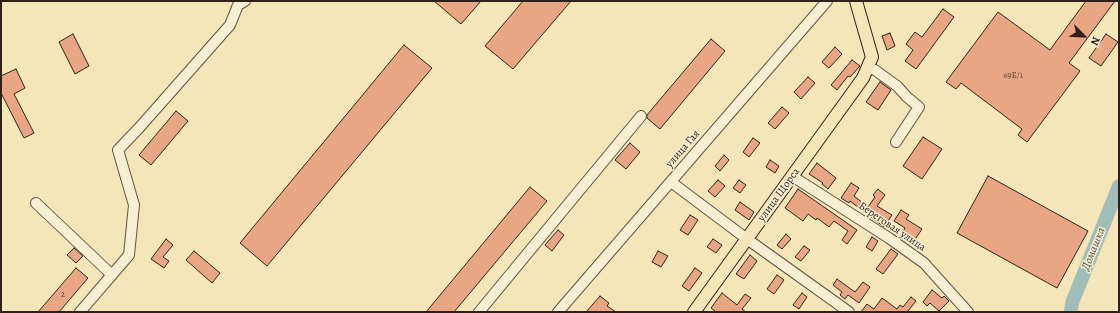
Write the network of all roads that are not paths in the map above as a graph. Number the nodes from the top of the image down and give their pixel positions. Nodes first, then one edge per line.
1 (245, 1) edge
2 (827, 1) edge
3 (856, 1) edge
4 (865, 73) junction
5 (641, 116) dead end
6 (896, 142) dead end
7 (792, 176) junction
8 (671, 182) junction
9 (36, 203) dead end
10 (747, 239) junction
11 (112, 275) junction
12 (80, 312) edge
13 (479, 312) edge
14 (558, 312) edge
15 (694, 312) edge
16 (849, 312) edge
17 (968, 312) edge

1 - 11 street
2 - 8 street, улица Гая
3 - 4 main road
4 - 6 street
4 - 7 main road, улица Щорса
5 - 13 street
7 - 10 main road, улица Щорса
7 - 17 street, Береговая улица
8 - 10 street
8 - 14 street, улица Гая
9 - 11 street
10 - 15 main road, улица Щорса
10 - 16 street
11 - 12 street

